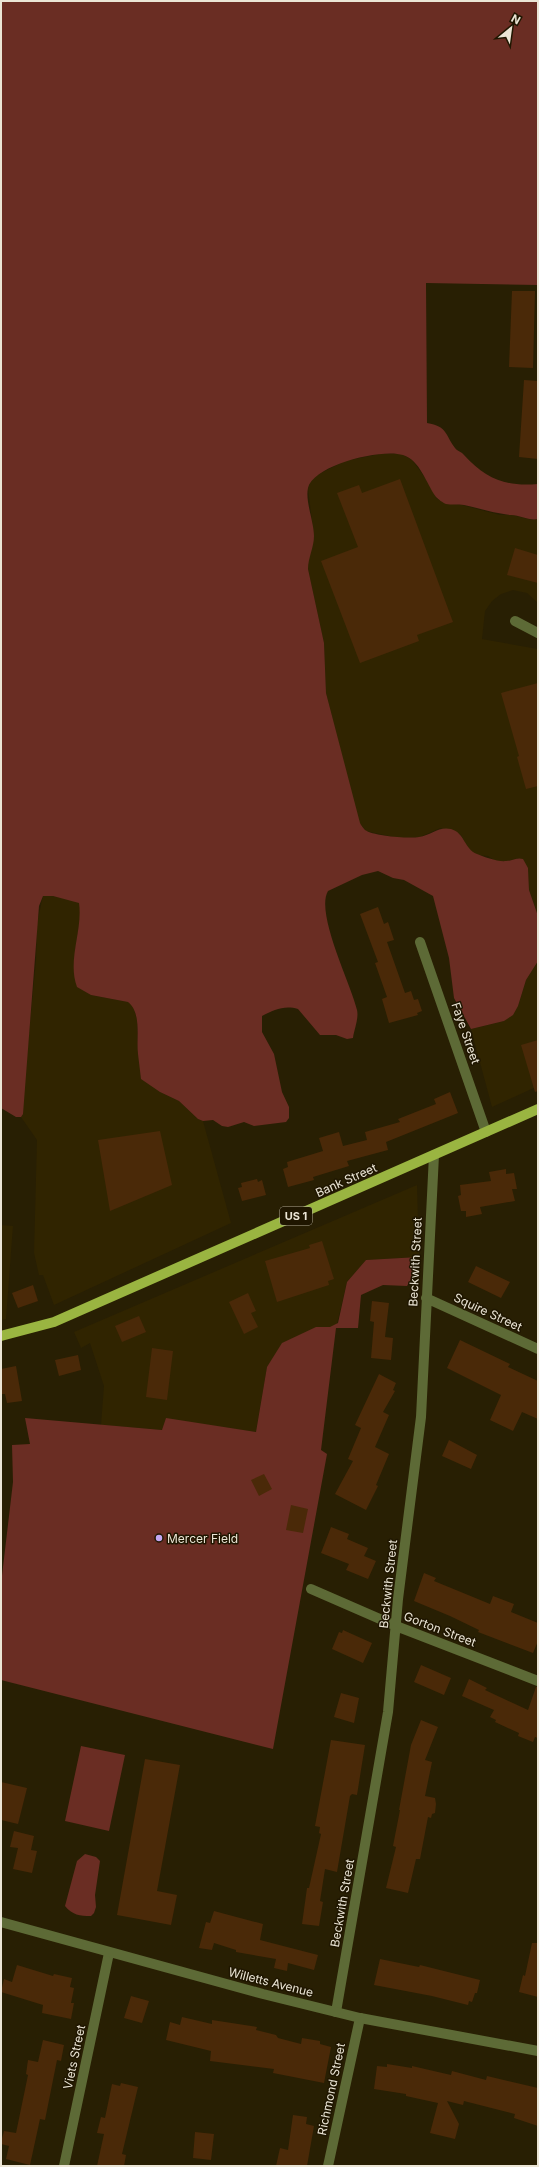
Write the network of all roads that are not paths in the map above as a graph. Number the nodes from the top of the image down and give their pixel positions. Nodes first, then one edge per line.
1 (515, 621) dead end
2 (538, 633) edge
3 (420, 942) dead end
4 (538, 1109) edge
5 (486, 1132) junction
6 (434, 1155) junction
7 (426, 1298) junction
8 (1, 1336) edge
9 (538, 1349) edge
10 (312, 1589) dead end
11 (396, 1626) junction
12 (538, 1681) edge
13 (1, 1922) edge
14 (109, 1953) junction
15 (336, 2012) junction
16 (360, 2018) junction
17 (538, 2051) edge
18 (64, 2166) edge
19 (328, 2166) edge

1 - 2 street
3 - 5 street, Faye Street
4 - 5 main road, Bank Street / US 1
5 - 6 main road, Bank Street / US 1
6 - 7 street, Beckwith Street
6 - 8 main road, Bank Street / US 1
7 - 9 street, Squire Street
7 - 11 street, Beckwith Street
10 - 11 street, Gorton Street
11 - 12 street, Gorton Street
11 - 15 street, Beckwith Street
13 - 14 street, Willetts Avenue
14 - 15 street, Willetts Avenue
14 - 18 street, Viets Street
15 - 16 street, Willetts Avenue
16 - 17 street, Willetts Avenue
16 - 19 street, Richmond Street

